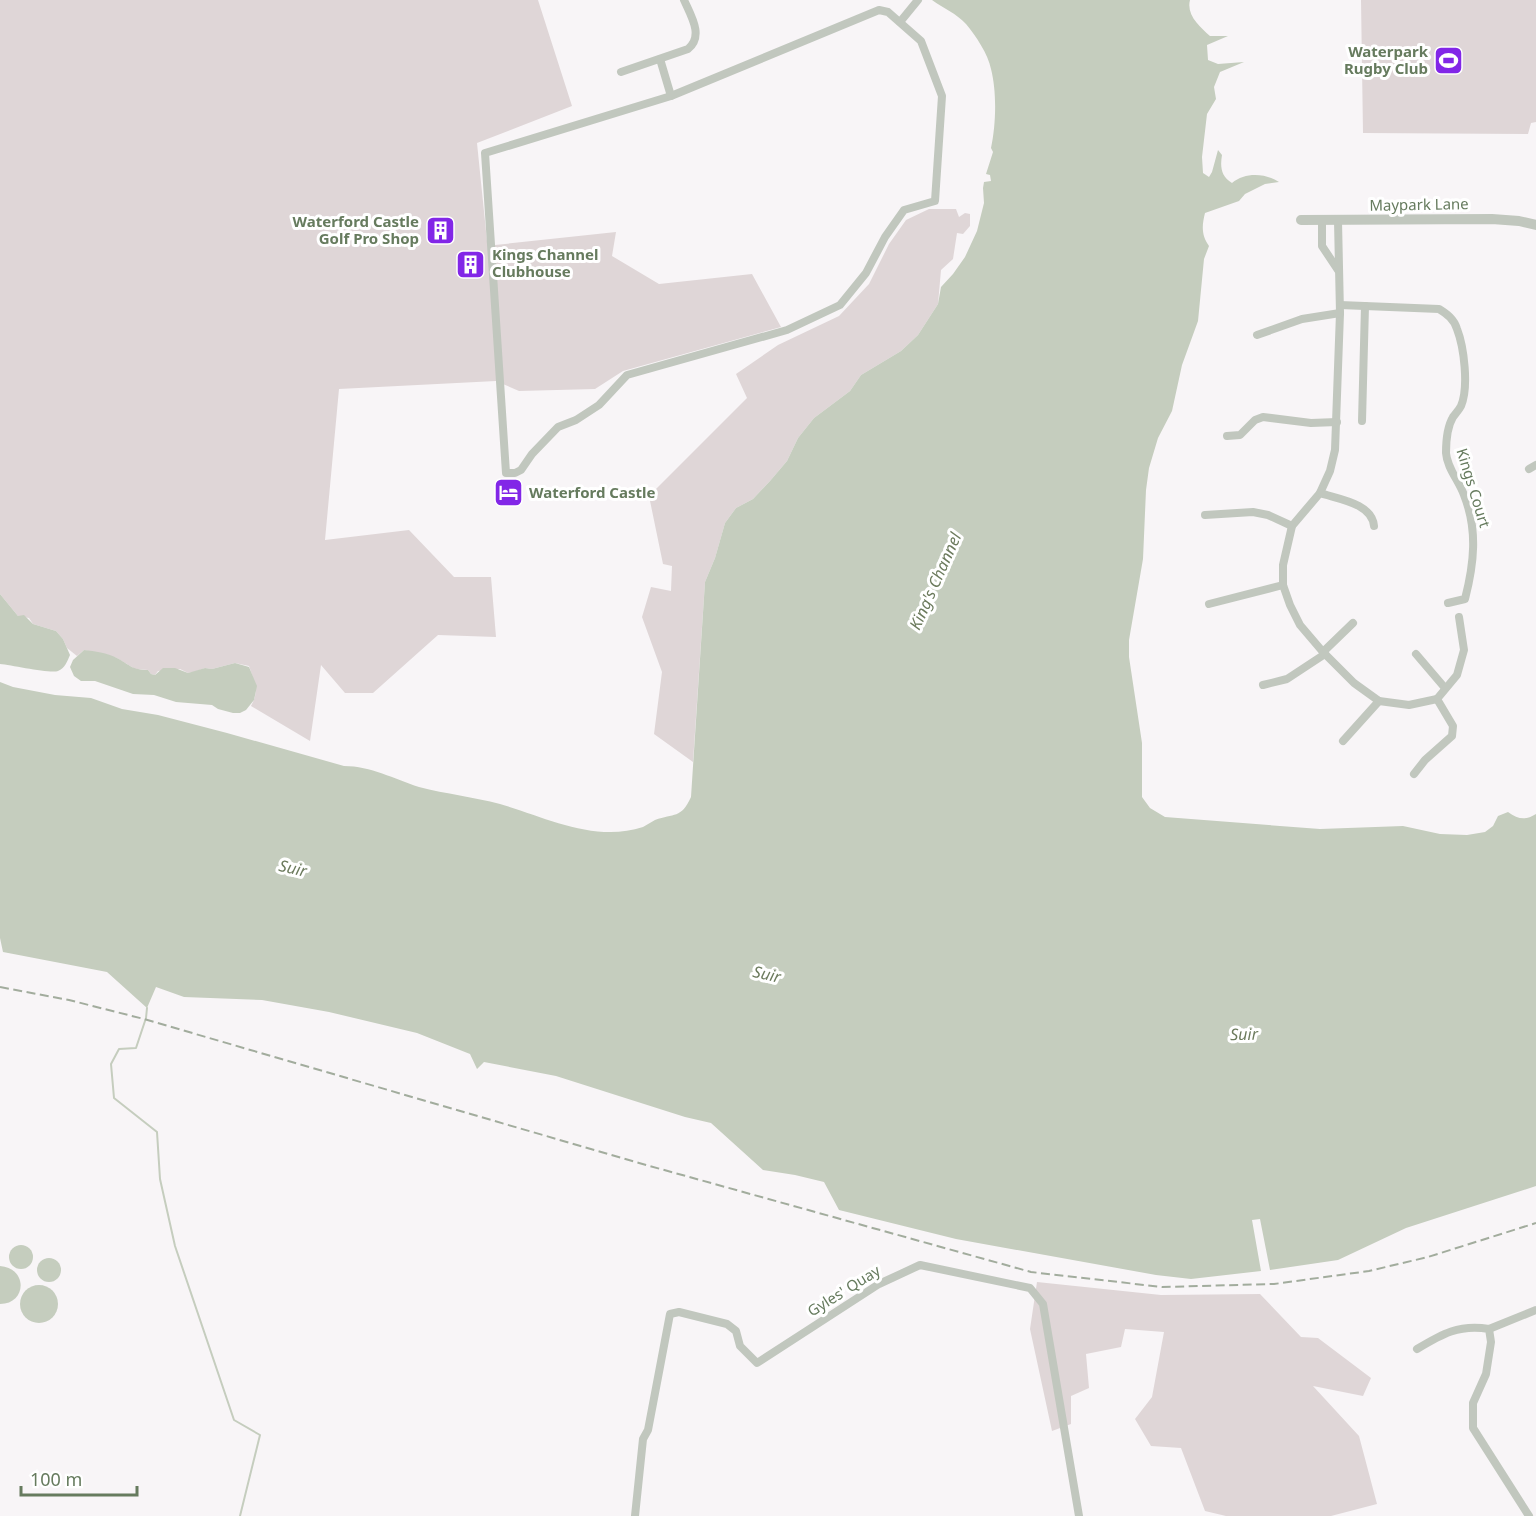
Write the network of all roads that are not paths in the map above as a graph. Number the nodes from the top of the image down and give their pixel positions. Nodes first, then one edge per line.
1 (684, 0) edge
2 (918, 0) edge
3 (900, 22) junction
4 (660, 59) junction
5 (621, 72) dead end
6 (671, 96) junction
7 (1301, 220) dead end
8 (1322, 221) junction
9 (1338, 221) junction
10 (1536, 225) edge
11 (1338, 270) junction
12 (1365, 306) junction
13 (1340, 309) junction
14 (1257, 335) dead end
15 (1362, 421) dead end
16 (1337, 422) junction
17 (1227, 436) dead end
18 (1320, 493) junction
19 (1205, 515) dead end
20 (1292, 526) junction
21 (1374, 526) dead end
22 (1283, 585) junction
23 (1448, 603) dead end
24 (1209, 604) dead end
25 (1458, 617) dead end
26 (1353, 623) dead end
27 (1324, 653) junction
28 (1416, 654) dead end
29 (1263, 685) dead end
30 (1445, 688) junction
31 (1437, 699) junction
32 (1379, 701) junction
33 (1343, 741) dead end
34 (1414, 774) dead end
35 (1536, 1310) edge
36 (1489, 1329) junction
37 (1417, 1349) dead end
38 (635, 1516) edge
39 (1079, 1516) edge
40 (1529, 1516) edge

1 - 4 street
2 - 3 street
3 - 6 street
3 - 6 street
4 - 5 street
4 - 6 street
7 - 8 street, Maypark Lane
8 - 9 street, Maypark Lane
8 - 11 street
9 - 10 street, Maypark Lane
9 - 11 street
11 - 13 street
12 - 13 street, Kings Court
12 - 15 street
12 - 23 street, Kings Court
13 - 14 street
13 - 16 street
16 - 17 street
16 - 18 street
18 - 20 street
18 - 21 street
19 - 20 street
20 - 22 street
22 - 24 street
22 - 27 street
25 - 30 street
26 - 27 street
27 - 29 street
27 - 32 street
28 - 30 street
30 - 31 street
31 - 32 street
31 - 34 street
32 - 33 street
35 - 36 street
36 - 37 street
36 - 40 street
38 - 39 street, Gyles' Quay

